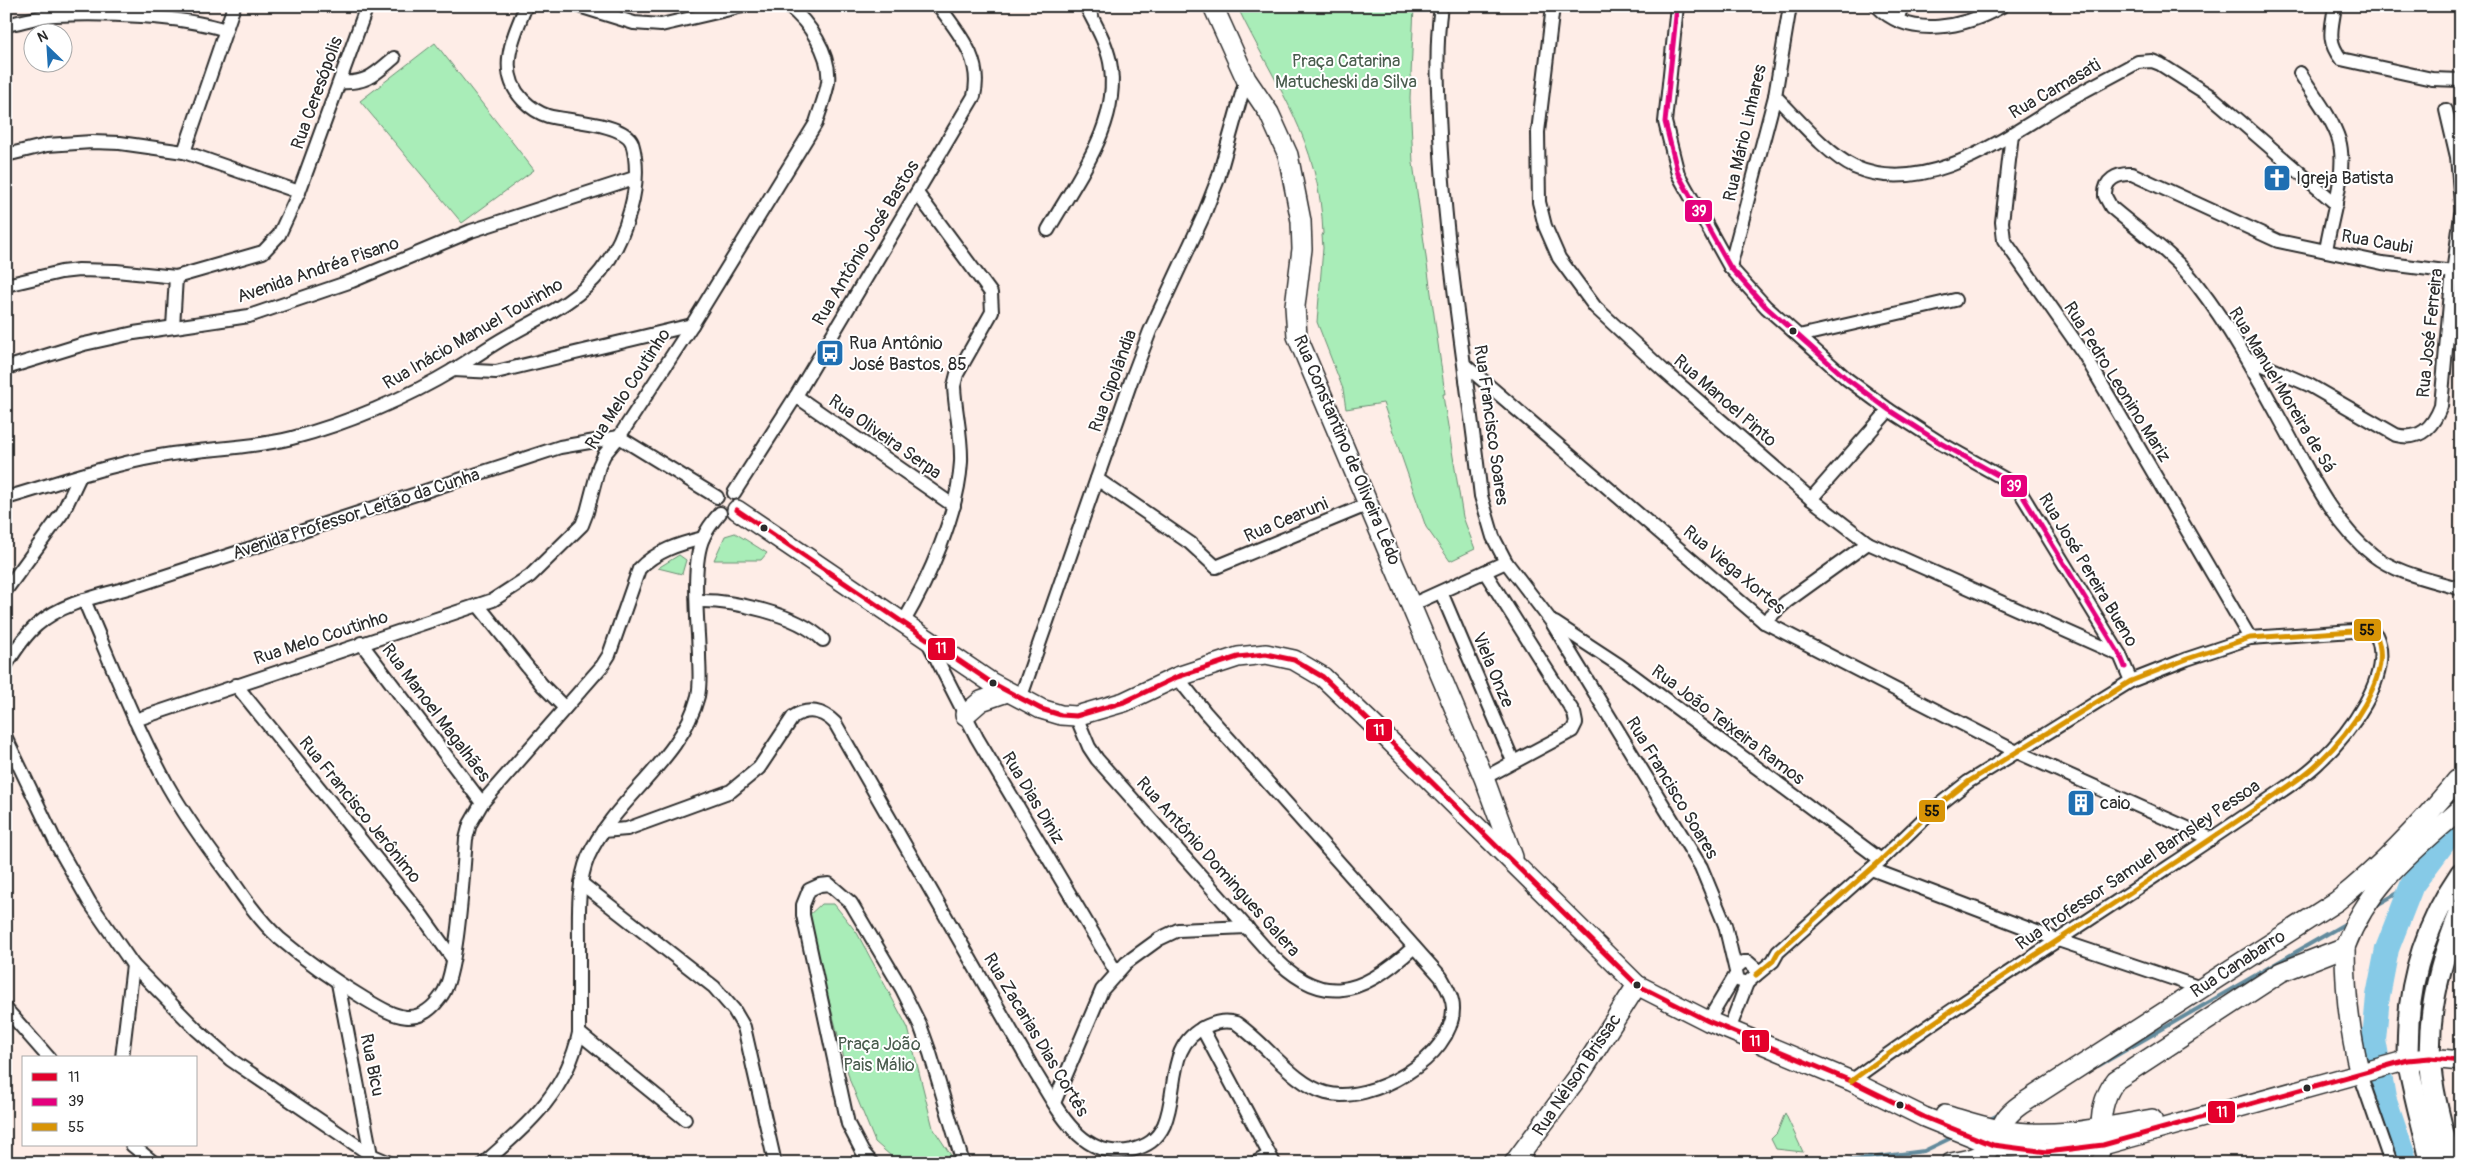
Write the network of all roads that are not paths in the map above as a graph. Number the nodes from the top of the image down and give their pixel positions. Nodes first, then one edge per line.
1 (234, 6) edge
2 (367, 6) edge
3 (526, 6) edge
4 (579, 6) edge
5 (743, 6) edge
6 (788, 6) edge
7 (939, 6) edge
8 (1086, 6) edge
9 (1213, 6) edge
10 (1441, 6) edge
11 (1553, 6) edge
12 (1677, 6) edge
13 (1790, 6) edge
14 (1877, 6) edge
15 (1902, 6) edge
16 (2002, 6) edge
17 (2335, 6) edge
18 (56, 11) edge
19 (1897, 20) junction
20 (6, 25) edge
21 (226, 30) junction
22 (394, 58) dead end
23 (2300, 73) dead end
24 (1246, 79) junction
25 (2461, 80) edge
26 (340, 82) junction
27 (1775, 96) junction
28 (2446, 110) dead end
29 (2012, 134) junction
30 (184, 152) junction
31 (6, 155) edge
32 (634, 178) junction
33 (300, 192) junction
34 (917, 193) junction
35 (2461, 203) edge
36 (2336, 204) junction
37 (2461, 215) edge
38 (1048, 230) dead end
39 (2326, 251) junction
40 (1730, 267) junction
41 (2453, 272) junction
42 (176, 277) junction
43 (6, 285) edge
44 (1956, 300) dead end
45 (692, 325) junction
46 (173, 327) junction
47 (1799, 336) junction
48 (2247, 358) junction
49 (1466, 366) junction
50 (6, 368) edge
51 (453, 370) junction
52 (796, 396) junction
53 (1889, 410) junction
54 (619, 437) junction
55 (80, 476) junction
56 (1097, 479) junction
57 (6, 498) edge
58 (1811, 499) junction
59 (1369, 504) junction
60 (731, 505) junction
61 (954, 506) junction
62 (703, 538) junction
63 (1868, 543) junction
64 (1506, 562) junction
65 (1485, 572) junction
66 (2461, 589) edge
67 (6, 590) edge
68 (1441, 592) junction
69 (84, 600) junction
70 (697, 601) junction
71 (478, 605) junction
72 (1411, 605) junction
73 (1551, 621) junction
74 (1764, 622) junction
75 (903, 623) junction
76 (926, 638) junction
77 (2250, 638) junction
78 (824, 640) dead end
79 (361, 643) junction
80 (2120, 655) junction
81 (6, 665) edge
82 (1177, 677) junction
83 (2131, 681) junction
84 (236, 685) junction
85 (1014, 696) junction
86 (565, 708) junction
87 (965, 715) junction
88 (1076, 716) junction
89 (135, 720) junction
90 (6, 738) edge
91 (2015, 751) junction
92 (1513, 761) junction
93 (1484, 778) junction
94 (2460, 778) edge
95 (482, 803) junction
96 (2461, 809) edge
97 (603, 830) junction
98 (2212, 839) junction
99 (1514, 862) junction
100 (1876, 865) junction
101 (2461, 873) edge
102 (581, 883) junction
103 (2337, 901) junction
104 (2461, 910) edge
105 (2353, 926) junction
106 (1247, 927) junction
107 (1727, 933) junction
108 (2058, 940) junction
109 (1414, 947) junction
110 (2345, 947) junction
111 (453, 959) junction
112 (133, 965) junction
113 (1751, 971) junction
114 (1116, 972) junction
115 (1735, 972) junction
116 (338, 983) junction
117 (1637, 986) junction
118 (2201, 988) junction
119 (6, 1009) edge
120 (1708, 1021) junction
121 (1202, 1028) junction
122 (1729, 1030) junction
123 (578, 1033) junction
124 (48, 1056) edge
125 (122, 1056) edge
126 (2430, 1058) junction
127 (2408, 1060) junction
128 (2461, 1061) edge
129 (2360, 1074) junction
130 (1851, 1081) junction
131 (1054, 1104) junction
132 (685, 1119) dead end
133 (2081, 1132) junction
134 (2101, 1136) junction
135 (1995, 1137) junction
136 (133, 1146) edge
137 (372, 1155) junction
138 (2047, 1158) edge
139 (1271, 1159) edge
140 (154, 1163) edge
141 (390, 1163) edge
142 (484, 1163) edge
143 (775, 1163) edge
144 (872, 1163) edge
145 (963, 1163) edge
146 (1255, 1163) edge
147 (1514, 1163) edge
148 (1951, 1163) edge
149 (2098, 1163) edge
150 (2391, 1163) edge
151 (2431, 1163) edge
152 (2451, 1163) edge

1 - 21 street
2 - 26 street, Rua Ceresópolis
3 - 32 street, Rua Inácio Manuel Tourinho
4 - 5 street
6 - 45 street, Rua Melo Coutinho
7 - 34 street, Rua Antônio José Bastos
8 - 38 street
9 - 24 street, Rua Constantino de Oliveira Lêdo
10 - 49 street, Rua Francisco Soares
11 - 58 street, Rua Manoel Pinto
12 - 40 street, Rua José Pereira Bueno
13 - 27 street, Rua Mário Linhares
14 - 19 street
15 - 19 street
16 - 19 street
17 - 25 street
18 - 20 street
18 - 21 street
21 - 30 street
22 - 26 street
23 - 36 street
24 - 56 street, Rua Cipolândia
24 - 59 street, Rua Constantino de Oliveira Lêdo
26 - 33 street, Rua Ceresópolis
27 - 29 street, Rua Camasati
27 - 40 street, Rua Mário Linhares
28 - 35 street
29 - 36 street, Rua Camasati
29 - 77 street, Rua Pedro Leonino Mariz
30 - 31 street
30 - 33 street
32 - 46 street, Avenida Andréa Pisano
32 - 51 street, Rua Inácio Manuel Tourinho
33 - 42 street, Rua Ceresópolis
34 - 52 street, Rua Antônio José Bastos
34 - 61 street
36 - 39 street
37 - 41 street, Rua José Ferreira
39 - 41 street, Rua Caubi
39 - 48 street, Rua Manuel Moreira de Sá
40 - 47 street, Rua José Pereira Bueno
41 - 48 street, Rua José Ferreira
42 - 43 street
42 - 46 street
44 - 47 street
45 - 51 street
45 - 54 street, Rua Melo Coutinho
46 - 50 street, Avenida Andréa Pisano
47 - 53 street, Rua José Pereira Bueno
48 - 66 street, Rua Manuel Moreira de Sá
49 - 64 street, Rua Francisco Soares
49 - 74 street, Rua Viega Xortes
51 - 55 street, Rua Inácio Manuel Tourinho
52 - 60 street, Rua Antônio José Bastos
52 - 61 street, Rua Oliveira Serpa
53 - 58 street
53 - 80 street, Rua José Pereira Bueno
54 - 60 street
54 - 69 street, Avenida Professor Leitão da Cunha
54 - 71 street, Rua Melo Coutinho
55 - 57 street, Rua Inácio Manuel Tourinho
55 - 67 street
56 - 59 street, Rua Cearuni
56 - 85 street, Rua Cipolândia
58 - 63 street, Rua Manoel Pinto
59 - 72 street, Rua Constantino de Oliveira Lêdo
60 - 62 street
60 - 75 street
61 - 75 street
62 - 70 street
62 - 86 street
63 - 74 street
63 - 80 street, Rua Manoel Pinto
64 - 65 street
64 - 73 street, Rua Francisco Soares
65 - 68 street
65 - 92 street
68 - 72 street
68 - 92 street, Viela Onze
69 - 81 street, Avenida Professor Leitão da Cunha
69 - 89 street
70 - 78 street
70 - 97 street
71 - 79 street, Rua Melo Coutinho
71 - 86 street
72 - 93 street, Rua Constantino de Oliveira Lêdo
73 - 100 street, Rua João Teixeira Ramos
73 - 107 street, Rua Francisco Soares
74 - 91 street, Rua Viega Xortes
75 - 76 street
76 - 85 street
76 - 87 street, Rua Dias Diniz
77 - 83 street
77 - 98 street, Rua Professor Samuel Barnsley Pessoa
79 - 84 street, Rua Melo Coutinho
79 - 95 street, Rua Manoel Magalhães
80 - 83 street, Rua José Pereira Bueno
82 - 88 street
82 - 99 street
82 - 109 street, Rua Zacarias Dias Cortês
83 - 91 street
84 - 89 street, Rua Melo Coutinho
84 - 111 street, Rua Francisco Jerônimo
85 - 87 street
85 - 88 street
86 - 95 street
87 - 114 street, Rua Dias Diniz
88 - 106 street, Rua Antônio Domingues Galera
89 - 116 street
90 - 112 street
91 - 98 street, Rua Viega Xortes
91 - 100 street
92 - 93 street
93 - 99 street, Rua Constantino de Oliveira Lêdo
94 - 103 street, Rua Canabarro
95 - 111 street
96 - 105 street
97 - 102 street
97 - 131 street, Rua Zacarias Dias Cortês
98 - 108 street, Rua Professor Samuel Barnsley Pessoa
99 - 117 street
100 - 108 street, Rua João Teixeira Ramos
100 - 113 street
101 - 127 main road
102 - 123 street
102 - 143 street
103 - 105 street
103 - 118 street, Rua Canabarro
104 - 126 main road
105 - 110 street
106 - 109 street, Rua Antônio Domingues Galera
106 - 114 street
107 - 113 street, Rua Francisco Soares
107 - 115 street, Rua Francisco Soares
108 - 118 street, Rua João Teixeira Ramos
108 - 130 street, Rua Professor Samuel Barnsley Pessoa
109 - 121 street, Rua Zacarias Dias Cortês
110 - 129 street
110 - 134 street, Rua Canabarro
111 - 116 street
112 - 125 street
112 - 137 street
113 - 115 street
113 - 115 street
113 - 122 street
114 - 131 street
115 - 120 street
116 - 137 street, Rua Bicu
117 - 120 street
117 - 147 street, Rua Nélson Brissac
118 - 135 street, Rua Canabarro
119 - 124 street
120 - 122 street
121 - 131 street, Rua Zacarias Dias Cortês
121 - 139 street
122 - 130 street
123 - 132 street
123 - 142 street
126 - 127 street
126 - 128 street
126 - 152 main road
127 - 129 street
127 - 151 main road
129 - 134 street
129 - 150 street
130 - 135 street
133 - 134 street
133 - 135 street
133 - 138 street
134 - 138 street
134 - 149 street
135 - 138 street
135 - 148 street
136 - 140 street
137 - 141 street
139 - 146 street
144 - 145 street

